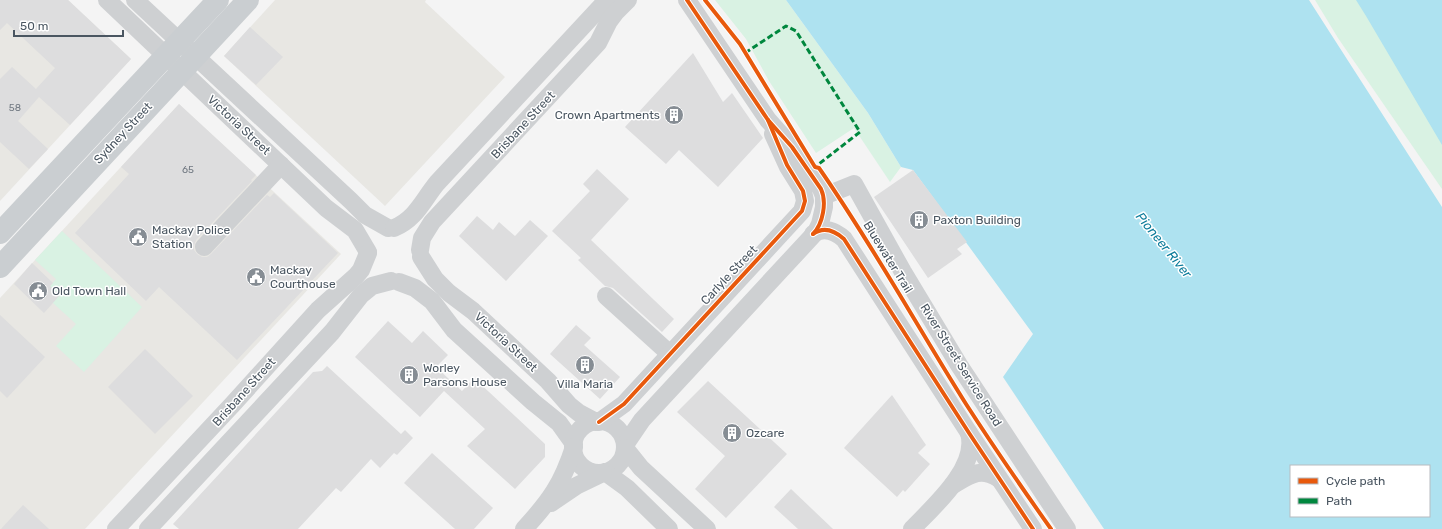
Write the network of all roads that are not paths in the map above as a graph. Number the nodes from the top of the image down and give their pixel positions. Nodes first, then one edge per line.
1 (107, 0) edge
2 (135, 0) edge
3 (218, 0) edge
4 (248, 0) edge
5 (607, 0) edge
6 (628, 0) edge
7 (687, 0) edge
8 (587, 22) junction
9 (603, 34) junction
10 (173, 48) junction
11 (188, 63) junction
12 (768, 120) junction
13 (281, 165) junction
14 (824, 196) junction
15 (790, 224) junction
16 (2, 226) edge
17 (391, 228) junction
18 (811, 238) junction
19 (24, 242) junction
20 (204, 247) dead end
21 (368, 253) junction
22 (420, 254) junction
23 (0, 268) edge
24 (395, 281) junction
25 (606, 296) dead end
26 (670, 354) junction
27 (597, 422) junction
28 (969, 433) junction
29 (574, 445) junction
30 (625, 446) junction
31 (604, 473) junction
32 (998, 478) junction
33 (953, 485) junction
34 (543, 509) junction
35 (116, 529) edge
36 (148, 529) edge
37 (524, 529) edge
38 (669, 529) edge
39 (707, 529) edge
40 (912, 529) edge
41 (1032, 529) edge
42 (1066, 529) edge

1 - 10 street, Victoria Street
2 - 10 street, Victoria Street
3 - 10 main road, Sydney Street
4 - 11 main road, Sydney Street
5 - 8 street, Brisbane Street
6 - 9 street, Brisbane Street
7 - 12 street
8 - 9 street
8 - 17 street, Brisbane Street
9 - 22 street, Brisbane Street
10 - 11 street, Victoria Street
10 - 16 main road, Sydney Street
11 - 13 street, Victoria Street
11 - 17 street, Victoria Street
11 - 19 main road, Sydney Street
12 - 14 street
12 - 15 street, Carlyle Street
13 - 20 street
13 - 21 street, Victoria Street
14 - 18 street
14 - 42 street, River Street Service Road
15 - 18 street
15 - 26 street, Carlyle Street
16 - 19 street
17 - 21 street
17 - 22 street
18 - 28 street
18 - 30 street
19 - 23 main road, Sydney Street
21 - 24 street
21 - 35 street, Brisbane Street
22 - 24 street
22 - 27 street, Victoria Street
24 - 29 street
24 - 36 street, Brisbane Street
25 - 26 street
26 - 27 street, Carlyle Street
27 - 29 street
27 - 30 street
28 - 32 street
28 - 33 street
29 - 31 street
29 - 34 street
30 - 31 street
30 - 39 street
31 - 34 street
31 - 38 street
32 - 33 street
32 - 41 street
33 - 40 street
34 - 37 street

